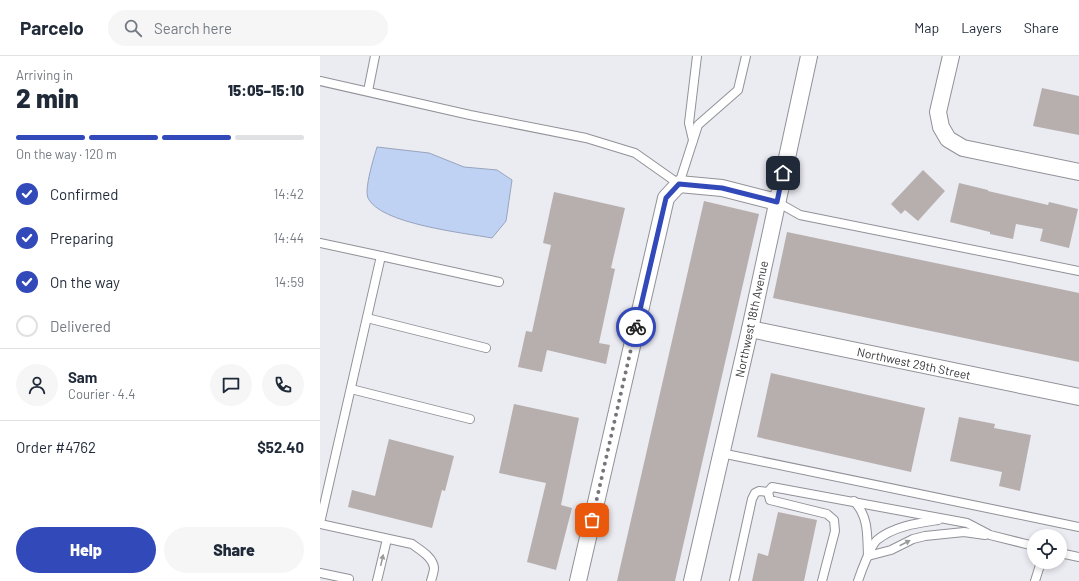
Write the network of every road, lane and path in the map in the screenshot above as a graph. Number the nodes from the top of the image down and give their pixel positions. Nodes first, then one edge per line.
1 (375, 56) edge
2 (697, 56) edge
3 (746, 56) edge
4 (808, 56) edge
5 (951, 56) edge
6 (320, 81) edge
7 (368, 91) junction
8 (693, 141) junction
9 (1079, 172) edge
10 (679, 184) junction
11 (777, 202) junction
12 (320, 243) edge
13 (381, 256) junction
14 (1079, 271) edge
15 (499, 282) dead end
16 (367, 318) junction
17 (750, 329) junction
18 (486, 348) dead end
19 (351, 389) junction
20 (1079, 397) edge
21 (470, 419) dead end
22 (721, 453) junction
23 (768, 492) junction
24 (854, 501) junction
25 (943, 519) junction
26 (320, 524) edge
27 (1079, 527) edge
28 (990, 535) junction
29 (387, 539) junction
30 (1027, 544) edge
31 (1067, 554) edge
32 (868, 556) junction
33 (1079, 557) edge
34 (1039, 569) edge
35 (320, 573) edge
36 (348, 581) edge
37 (377, 581) edge
38 (431, 581) edge
39 (578, 581) edge
40 (692, 581) edge
41 (734, 581) edge
42 (822, 581) edge
43 (858, 581) edge
44 (1035, 581) edge

1 - 7 lane
2 - 8 lane
3 - 8 lane
4 - 11 street, Northwest 18th Avenue
5 - 9 street
6 - 7 lane
7 - 10 lane
8 - 10 lane
10 - 11 street
10 - 39 street
11 - 14 lane
11 - 17 street, Northwest 18th Avenue
12 - 13 lane
13 - 15 lane
13 - 16 lane
16 - 18 lane
16 - 19 lane
17 - 20 street, Northwest 29th Street
17 - 22 street, Northwest 18th Avenue
19 - 21 lane
19 - 26 lane
22 - 27 lane
22 - 40 street, Northwest 18th Avenue
23 - 24 lane
23 - 41 lane
23 - 42 lane
24 - 25 lane
24 - 32 lane
25 - 28 lane
25 - 32 lane
26 - 29 lane
28 - 30 lane
32 -> 28 lane
37 -> 29 lane
29 - 38 lane
31 - 33 lane
32 - 43 lane
34 - 44 lane
35 - 36 lane

